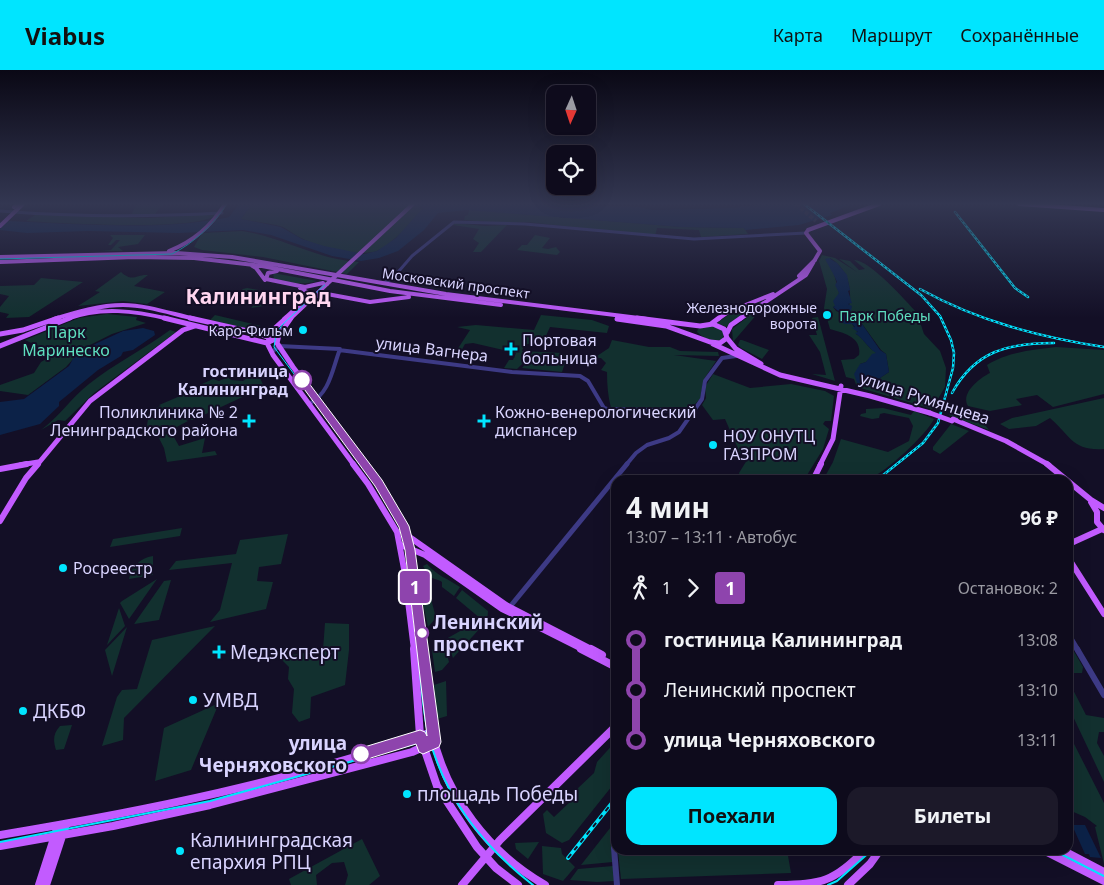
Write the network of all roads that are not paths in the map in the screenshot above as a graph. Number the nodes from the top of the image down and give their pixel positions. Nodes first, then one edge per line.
1 (187, 242) edge
2 (195, 242) edge
3 (369, 242) edge
4 (371, 242) edge
5 (429, 242) edge
6 (814, 242) edge
7 (155, 253) junction
8 (198, 254) junction
9 (33, 256) junction
10 (0, 257) edge
11 (194, 258) junction
12 (815, 260) junction
13 (28, 261) junction
14 (0, 262) edge
15 (246, 263) junction
16 (274, 263) junction
17 (268, 267) junction
18 (293, 272) junction
19 (392, 279) junction
20 (325, 284) junction
21 (376, 284) junction
22 (356, 285) junction
23 (394, 286) junction
24 (423, 296) junction
25 (313, 297) junction
26 (304, 300) junction
27 (504, 304) junction
28 (162, 312) junction
29 (156, 316) junction
30 (282, 321) junction
31 (182, 322) junction
32 (711, 324) junction
33 (197, 326) junction
34 (700, 326) junction
35 (229, 327) junction
36 (183, 330) junction
37 (223, 332) junction
38 (3, 333) edge
39 (257, 333) junction
40 (696, 336) junction
41 (727, 336) junction
42 (704, 340) junction
43 (274, 342) junction
44 (8, 343) junction
45 (0, 346) edge
46 (339, 350) junction
47 (272, 352) junction
48 (736, 356) junction
49 (841, 388) junction
50 (311, 393) junction
51 (325, 393) junction
52 (317, 401) junction
53 (309, 404) junction
54 (693, 411) junction
55 (953, 420) junction
56 (38, 462) junction
57 (0, 469) edge
58 (616, 475) edge
59 (815, 475) edge
60 (1058, 475) edge
61 (1063, 475) edge
62 (611, 481) edge
63 (1073, 484) edge
64 (1073, 487) edge
65 (1104, 508) edge
66 (1097, 512) junction
67 (0, 521) edge
68 (1103, 530) edge
69 (408, 536) junction
70 (1073, 542) edge
71 (400, 546) junction
72 (410, 547) junction
73 (424, 548) junction
74 (430, 559) junction
75 (412, 563) junction
76 (1073, 565) edge
77 (508, 609) junction
78 (1104, 614) edge
79 (1073, 643) edge
80 (611, 660) edge
81 (611, 664) edge
82 (1104, 695) edge
83 (611, 731) edge
84 (432, 732) junction
85 (420, 736) junction
86 (434, 742) junction
87 (423, 747) junction
88 (62, 825) junction
89 (0, 835) edge
90 (59, 836) junction
91 (0, 846) edge
92 (494, 848) junction
93 (615, 855) edge
94 (860, 855) edge
95 (876, 855) edge
96 (1053, 855) edge
97 (1072, 855) edge
98 (486, 858) junction
99 (1104, 872) edge
100 (1104, 882) edge
101 (830, 883) edge
102 (39, 885) edge
103 (46, 885) edge
104 (462, 885) edge
105 (518, 885) edge
106 (545, 885) edge
107 (617, 885) edge
108 (778, 885) edge
109 (806, 885) edge
110 (848, 885) edge

1 - 7 main road
2 - 8 main road
3 - 20 main road, bridge
4 - 20 main road, bridge
5 - 19 street
6 - 12 main road
7 - 8 main road, Московский проспект
7 - 9 main road, Московский проспект
8 - 11 main road
8 - 16 main road, Московский проспект
9 - 10 main road, Московский проспект
9 - 13 main road
11 - 13 main road, Московский проспект
11 - 15 main road, Московский проспект
12 - 32 main road
12 - 41 main road
13 - 14 main road, Московский проспект
15 - 17 main road, Московский проспект
15 - 26 main road
16 - 17 main road
16 - 21 main road, Московский проспект
17 - 18 main road, Московский проспект
18 - 20 main road
18 - 22 main road, Московский проспект
19 - 21 street
19 - 23 street
20 - 22 main road
20 - 25 main road
20 - 26 main road
21 - 23 main road, Московский проспект
22 - 24 main road, Московский проспект
23 - 27 main road, Московский проспект
24 - 25 main road
24 - 27 main road, Московский проспект
25 - 43 main road
26 - 30 main road
27 - 34 main road, Московский проспект
27 - 40 main road, Московский проспект
28 - 29 main road
28 - 35 main road
28 - 38 main road
29 - 31 main road
29 - 44 main road
30 - 39 main road
30 - 43 main road
31 - 33 main road
31 - 36 main road
32 - 34 main road, Московский проспект
32 - 41 main road
33 - 36 main road
33 - 37 main road
34 - 40 main road
35 - 37 main road
35 - 39 main road
36 - 56 main road
37 - 43 main road
38 - 44 main road
39 - 43 main road
40 - 42 main road, Московский проспект
41 - 42 main road
41 - 49 main road, улица Румянцева
42 - 48 main road, улица Румянцева
43 - 46 street, улица Вагнера
43 - 47 main road
43 - 47 street
43 - 50 main road
44 - 45 main road
46 - 51 street
46 - 54 street, улица Вагнера
47 - 53 main road
48 - 49 main road, улица Румянцева
48 - 54 street
49 - 55 main road, улица Румянцева, bridge
49 - 59 main road
50 - 51 street
50 - 52 main road
51 - 52 street
52 - 53 street
52 - 69 main road
53 - 71 main road
54 - 58 street
55 - 60 main road, улица Румянцева
55 - 61 main road, улица Румянцева
56 - 57 main road
56 - 67 main road
62 - 77 street
63 - 65 main road, улица Румянцева
64 - 66 main road
65 - 66 main road
66 - 68 main road
68 - 70 main road
69 - 72 main road
69 - 73 main road
71 - 72 main road
71 - 85 main road
72 - 73 main road
72 - 74 main road
72 - 75 main road
73 - 77 main road
74 - 75 main road
74 - 77 main road
75 - 84 main road
76 - 78 main road
77 - 80 main road
77 - 81 main road
79 - 82 street
83 - 92 main road
84 - 85 main road
84 - 86 main road
85 - 87 main road
85 - 88 main road
86 - 87 main road
86 - 92 main road
87 - 90 main road
87 - 98 main road
88 - 89 main road
88 - 90 main road
90 - 91 main road
90 - 102 main road
90 - 103 main road
92 - 98 main road
92 - 106 main road
93 - 107 street
94 - 101 main road
95 - 110 main road
96 - 100 main road
97 - 99 main road
98 - 104 main road
98 - 105 main road
101 - 109 main road
108 - 109 main road

